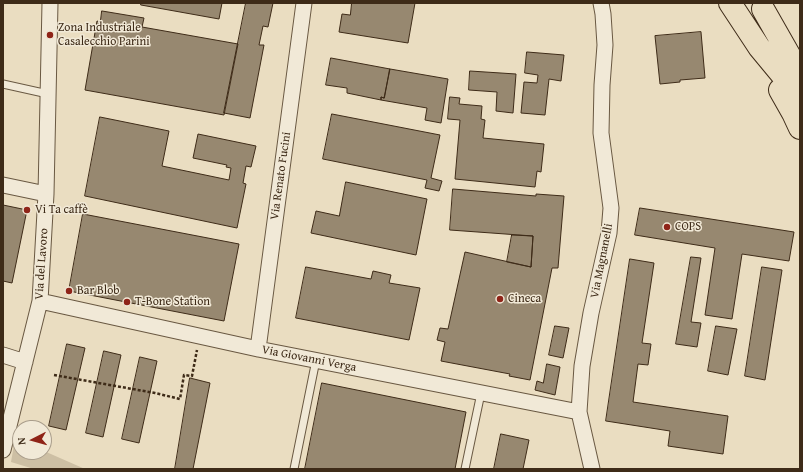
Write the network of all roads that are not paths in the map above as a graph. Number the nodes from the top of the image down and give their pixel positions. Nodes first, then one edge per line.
1 (50, 3) edge
2 (304, 3) edge
3 (601, 3) edge
4 (730, 3) edge
5 (762, 6) edge
6 (760, 47) junction
7 (800, 59) edge
8 (800, 74) edge
9 (3, 84) edge
10 (48, 94) junction
11 (800, 101) edge
12 (800, 128) edge
13 (3, 185) edge
14 (46, 194) junction
15 (40, 301) junction
16 (258, 349) junction
17 (3, 355) edge
18 (316, 360) junction
19 (25, 362) junction
20 (481, 393) junction
21 (579, 412) junction
22 (3, 450) edge
23 (294, 469) edge
24 (465, 469) edge
25 (592, 469) edge

1 - 10 street, Via del Lavoro
2 - 16 street, Via Renato Fucini
3 - 21 street, Via Magnanelli
4 - 6 highway
5 - 7 highway
5 - 8 highway
6 - 11 highway
6 - 12 highway
9 - 10 lane
10 - 14 street, Via del Lavoro
13 - 14 street
14 - 15 street, Via del Lavoro
15 - 16 street, Via Giovanni Verga
15 - 19 street, Via del Lavoro
16 - 18 street, Via Giovanni Verga
17 - 19 street
18 - 20 street, Via Giovanni Verga
18 - 23 lane
19 - 22 street, Via del Lavoro
20 - 21 street, Via Giovanni Verga
20 - 24 lane
21 - 25 street, Via Magnanelli

